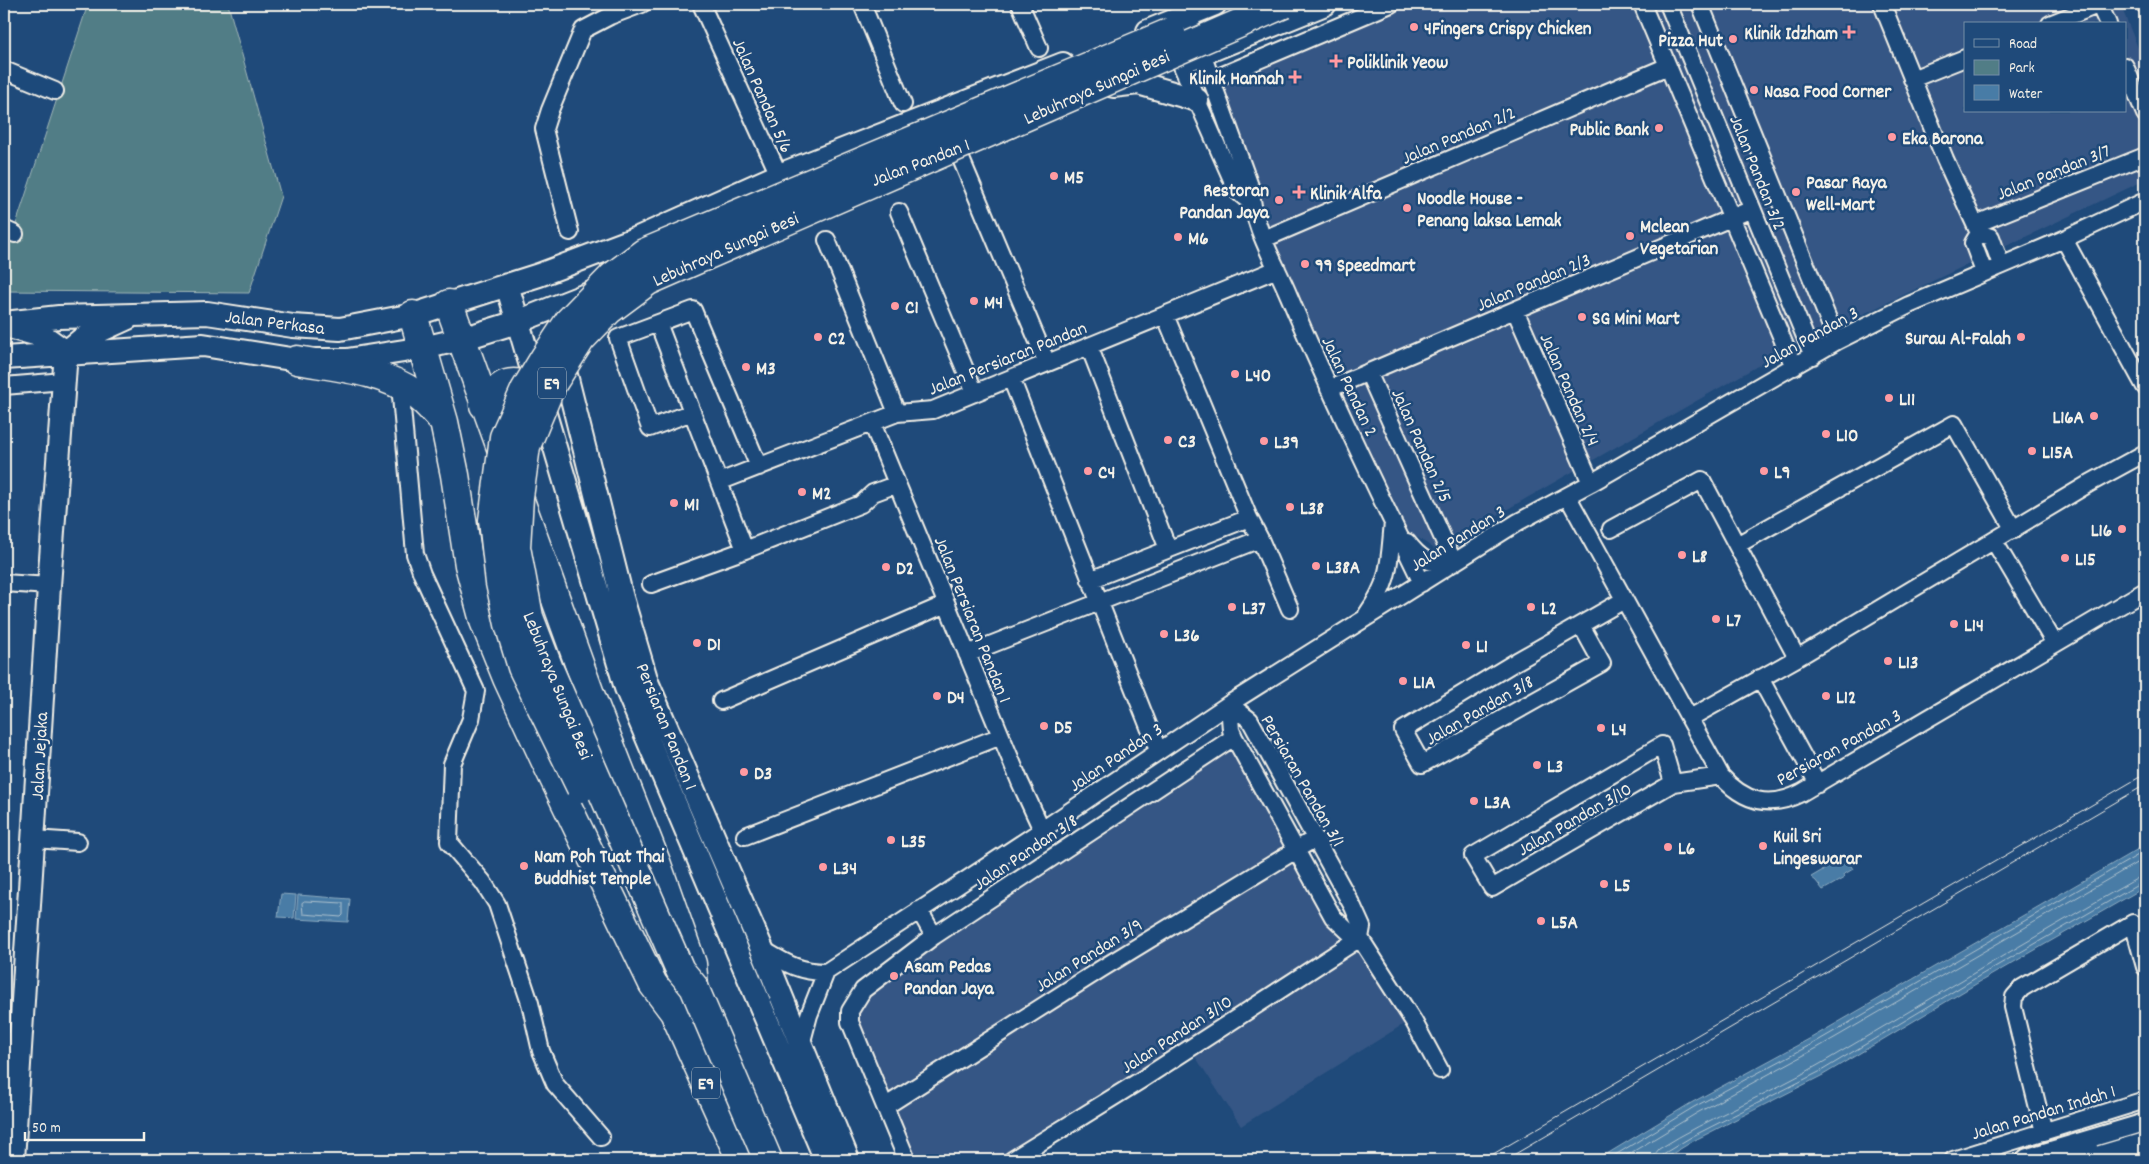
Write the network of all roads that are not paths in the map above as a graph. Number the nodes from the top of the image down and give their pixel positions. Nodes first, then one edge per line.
1 (642, 4) edge
2 (701, 4) edge
3 (862, 4) edge
4 (1020, 4) edge
5 (1215, 4) edge
6 (1238, 4) edge
7 (1284, 4) edge
8 (1325, 4) edge
9 (1391, 4) edge
10 (1642, 4) edge
11 (1668, 4) edge
12 (1700, 4) edge
13 (1882, 4) edge
14 (2099, 4) edge
15 (1188, 15) junction
16 (2055, 22) edge
17 (2107, 22) edge
18 (1163, 25) junction
19 (1039, 48) dead end
20 (1202, 54) junction
21 (1964, 58) edge
22 (1180, 62) junction
23 (1668, 66) junction
24 (2126, 68) edge
25 (4, 70) edge
26 (1912, 79) junction
27 (1211, 80) junction
28 (1113, 86) junction
29 (56, 91) dead end
30 (1196, 100) junction
31 (903, 104) dead end
32 (2145, 114) edge
33 (956, 147) junction
34 (2145, 156) edge
35 (779, 175) junction
36 (2145, 201) edge
37 (1251, 203) junction
38 (1752, 209) junction
39 (899, 212) dead end
40 (1732, 218) junction
41 (1977, 228) junction
42 (570, 232) dead end
43 (1264, 239) junction
44 (2064, 239) junction
45 (827, 240) dead end
46 (2001, 265) junction
47 (1278, 269) junction
48 (1984, 272) junction
49 (539, 275) junction
50 (630, 275) junction
51 (507, 285) junction
52 (449, 304) junction
53 (550, 309) junction
54 (1515, 310) junction
55 (138, 314) junction
56 (413, 315) junction
57 (1166, 315) junction
58 (518, 322) junction
59 (658, 323) junction
60 (4, 324) edge
61 (462, 339) junction
62 (1837, 341) junction
63 (1089, 346) junction
64 (423, 348) junction
65 (66, 352) junction
66 (1813, 356) junction
67 (4, 358) edge
68 (297, 360) junction
69 (1047, 363) junction
70 (1794, 367) junction
71 (1368, 372) junction
72 (566, 378) junction
73 (1010, 378) junction
74 (64, 381) junction
75 (400, 385) junction
76 (4, 386) edge
77 (2145, 387) edge
78 (537, 389) junction
79 (1329, 389) junction
80 (975, 392) junction
81 (484, 405) junction
82 (692, 412) junction
83 (897, 413) junction
84 (444, 422) junction
85 (872, 423) junction
86 (2145, 452) edge
87 (759, 467) junction
88 (719, 482) junction
89 (1591, 483) junction
90 (897, 484) junction
91 (1568, 496) junction
92 (1248, 518) junction
93 (1393, 522) junction
94 (1611, 529) dead end
95 (2014, 530) junction
96 (1260, 538) junction
97 (1994, 541) junction
98 (1737, 545) junction
99 (1168, 549) junction
100 (745, 550) junction
101 (540, 559) junction
102 (1452, 564) junction
103 (1090, 580) junction
104 (4, 583) edge
105 (1422, 583) junction
106 (652, 584) dead end
107 (49, 586) junction
108 (2145, 591) edge
109 (475, 592) junction
110 (1624, 600) junction
111 (1099, 603) junction
112 (946, 604) junction
113 (1290, 609) dead end
114 (1364, 620) junction
115 (1581, 625) junction
116 (2055, 644) junction
117 (967, 654) junction
118 (1797, 658) junction
119 (1760, 678) junction
120 (721, 701) dead end
121 (1229, 704) junction
122 (1690, 718) junction
123 (1001, 736) junction
124 (1234, 737) junction
125 (1158, 750) junction
126 (1721, 776) junction
127 (1673, 783) junction
128 (1818, 784) junction
129 (1042, 830) junction
130 (745, 836) dead end
131 (33, 839) junction
132 (1314, 839) junction
133 (78, 842) dead end
134 (1296, 850) junction
135 (919, 910) junction
136 (934, 936) junction
137 (1360, 938) junction
138 (762, 949) junction
139 (2145, 967) edge
140 (826, 972) junction
141 (694, 987) junction
142 (674, 1012) junction
143 (801, 1045) junction
144 (12, 1064) edge
145 (1440, 1070) dead end
146 (2145, 1100) edge
147 (886, 1106) junction
148 (2145, 1125) edge
149 (2044, 1132) junction
150 (2115, 1134) junction
151 (600, 1137) dead end
152 (2145, 1147) edge
153 (838, 1155) edge
154 (13, 1160) edge
155 (741, 1160) edge
156 (768, 1160) edge
157 (907, 1160) edge
158 (1012, 1160) edge
159 (1953, 1160) edge
160 (2028, 1160) edge
161 (2101, 1160) edge
162 (2142, 1160) edge

1 - 42 street
2 - 35 street, Jalan Pandan 5/6
3 - 31 street
4 - 19 street
5 - 15 main road, Jalan Pandan 1
6 - 142 highway, Lebuhraya Sungai Besi / E9, bridge
7 - 141 highway, Lebuhraya Sungai Besi / E9, bridge
8 - 20 main road, Jalan Pandan 1
9 - 27 street
10 - 23 street
11 - 38 street, Jalan Pandan 3/2
12 - 62 street, Jalan Pandan 3/2
13 - 26 street
14 - 16 street
14 - 17 street
15 - 18 main road, Jalan Pandan 1
15 - 20 street, Jalan Pandan 2
18 - 22 street, Jalan Pandan 2
18 - 35 main road, Jalan Pandan 1
20 - 22 main road, Jalan Pandan 1
20 - 27 street, Jalan Pandan 2
21 - 26 street
22 - 28 main road, Jalan Pandan 1
22 - 30 street, Jalan Pandan 2
23 - 40 street
23 - 43 street, Jalan Pandan 2/2
24 - 32 street
25 - 29 street
26 - 41 street
27 - 37 street, Jalan Pandan 2
28 - 30 main road
28 - 33 main road, Jalan Pandan 1
30 - 37 street, Jalan Pandan 2
33 - 50 main road, Jalan Pandan 1
33 - 69 street
34 - 41 street, Jalan Pandan 3/7
35 - 49 main road, Jalan Pandan 1
36 - 44 street, Jalan Pandan 3
37 - 43 street, Jalan Pandan 2
38 - 40 street, Jalan Pandan 2/3
38 - 66 street, Jalan Pandan 3/2
39 - 80 street
40 - 54 street, Jalan Pandan 2/3
40 - 70 street
41 - 46 street
41 - 48 street
43 - 47 street, Jalan Pandan 2
44 - 46 street, Jalan Pandan 3
44 - 77 street
45 - 83 street
46 - 48 street, Jalan Pandan 3
47 - 57 street, Jalan Persiaran Pandan
47 - 79 street, Jalan Pandan 2
48 - 62 street, Jalan Pandan 3
49 - 51 main road, Jalan Perkasa
49 - 53 main road, Persiaran Pandan 1
50 - 53 main road, Jalan Pandan 1
50 - 72 main road
51 - 52 main road, Jalan Perkasa
51 - 58 main road, Persiaran Pandan 1
52 - 56 main road, Jalan Perkasa
52 - 61 highway
53 - 58 main road, Jalan Pandan 1
53 - 72 main road, Persiaran Pandan 1
54 - 71 street, Jalan Pandan 2/3
54 - 89 street, Jalan Pandan 2/4
55 - 56 main road, Jalan Perkasa
55 - 60 main road, Jalan Perkasa
55 - 65 main road
56 - 64 highway
57 - 63 street, Jalan Persiaran Pandan
57 - 92 street
58 - 61 main road, Jalan Perkasa
58 - 78 main road, Persiaran Pandan 1
59 - 82 street
59 - 82 street
59 - 87 street
60 - 65 main road
61 - 64 main road, Jalan Perkasa
61 - 81 highway
62 - 66 street, Jalan Pandan 3
63 - 69 street, Jalan Persiaran Pandan
63 - 99 street
64 - 68 main road, Jalan Perkasa
64 - 84 highway
65 - 67 main road, Jalan Perkasa
65 - 68 main road, Jalan Perkasa
65 - 74 main road, Jalan Jejaka
66 - 70 street, Jalan Pandan 3
68 - 75 highway
69 - 73 street, Jalan Persiaran Pandan
70 - 89 street, Jalan Pandan 3
71 - 79 street, Jalan Pandan 2/3
71 - 102 street, Jalan Pandan 2/5
72 - 138 main road, Persiaran Pandan 1
73 - 80 street, Jalan Persiaran Pandan
73 - 103 street
74 - 76 street
74 - 107 main road, Jalan Jejaka
75 - 84 highway
75 - 151 street
78 - 81 highway
78 - 153 main road, Persiaran Pandan 1
79 - 93 street, Jalan Pandan 2
80 - 83 street, Jalan Persiaran Pandan
81 - 101 highway
82 - 88 street
83 - 85 street, Jalan Persiaran Pandan
84 - 109 highway
85 - 87 street, Jalan Persiaran Pandan
85 - 90 street, Jalan Persiaran Pandan 1
86 - 95 street
87 - 88 street, Jalan Persiaran Pandan
88 - 100 street
89 - 91 street, Jalan Pandan 3
90 - 100 street
90 - 112 street, Jalan Persiaran Pandan 1
91 - 102 street, Jalan Pandan 3
91 - 110 street, Persiaran Pandan 3
92 - 96 street
92 - 99 street
93 - 102 street
93 - 105 street, Jalan Pandan 2
93 - 114 street
94 - 98 street
95 - 97 street
95 - 98 street
96 - 111 street
96 - 113 street
97 - 116 street
97 - 118 street
98 - 118 street
99 - 103 street
100 - 106 street
101 - 109 highway
101 - 141 highway
102 - 105 street, Jalan Pandan 3
103 - 111 street
104 - 107 street
105 - 114 street, Jalan Pandan 3
107 - 131 main road, Jalan Jejaka
108 - 116 street, Persiaran Pandan 3
109 - 142 highway
110 - 115 street, Jalan Pandan 3/8
110 - 122 street, Persiaran Pandan 3
111 - 117 street
111 - 125 street
112 - 117 street, Jalan Persiaran Pandan 1
112 - 120 street
114 - 121 street, Jalan Pandan 3
115 - 115 street, Jalan Pandan 3/8
116 - 128 street, Persiaran Pandan 3
117 - 123 street, Jalan Persiaran Pandan 1
118 - 119 street
119 - 122 street
119 - 128 street
121 - 124 street, Persiaran Pandan 3/1
121 - 125 street, Jalan Pandan 3
121 - 132 street, Persiaran Pandan 3/1
122 - 126 street, Persiaran Pandan 3
123 - 129 street, Jalan Persiaran Pandan 1
123 - 130 street
124 - 134 street, Persiaran Pandan 3/1
124 - 136 street, Jalan Pandan 3/8
125 - 129 street, Jalan Pandan 3
126 - 127 street
126 - 128 street, Persiaran Pandan 3
127 - 127 street, Jalan Pandan 3/10
129 - 135 street, Jalan Pandan 3
131 - 133 street
131 - 144 main road, Jalan Jejaka
132 - 134 street, Jalan Pandan 3/9
132 - 137 street, Persiaran Pandan 3/1
134 - 137 street, Persiaran Pandan 3/1
134 - 147 street, Jalan Pandan 3/9
135 - 136 street
135 - 140 street, Jalan Pandan 3
136 - 147 street, Jalan Pandan 3/8
137 - 145 street, Persiaran Pandan 3/1
137 - 158 street, Jalan Pandan 3/10
138 - 140 street
138 - 143 main road, Persiaran Pandan 1
139 - 149 street
140 - 143 street
141 - 156 highway, Lebuhraya Sungai Besi / E9, bridge
142 - 155 highway, Lebuhraya Sungai Besi / E9
143 - 153 main road, Persiaran Pandan 1
144 - 154 main road, Jalan Jejaka
146 - 149 street, Jalan Pandan Indah 1
147 - 157 street
148 - 150 main road
149 - 159 street, Jalan Pandan Indah 1
150 - 160 main road
150 - 162 main road
152 - 161 highway, bridge

